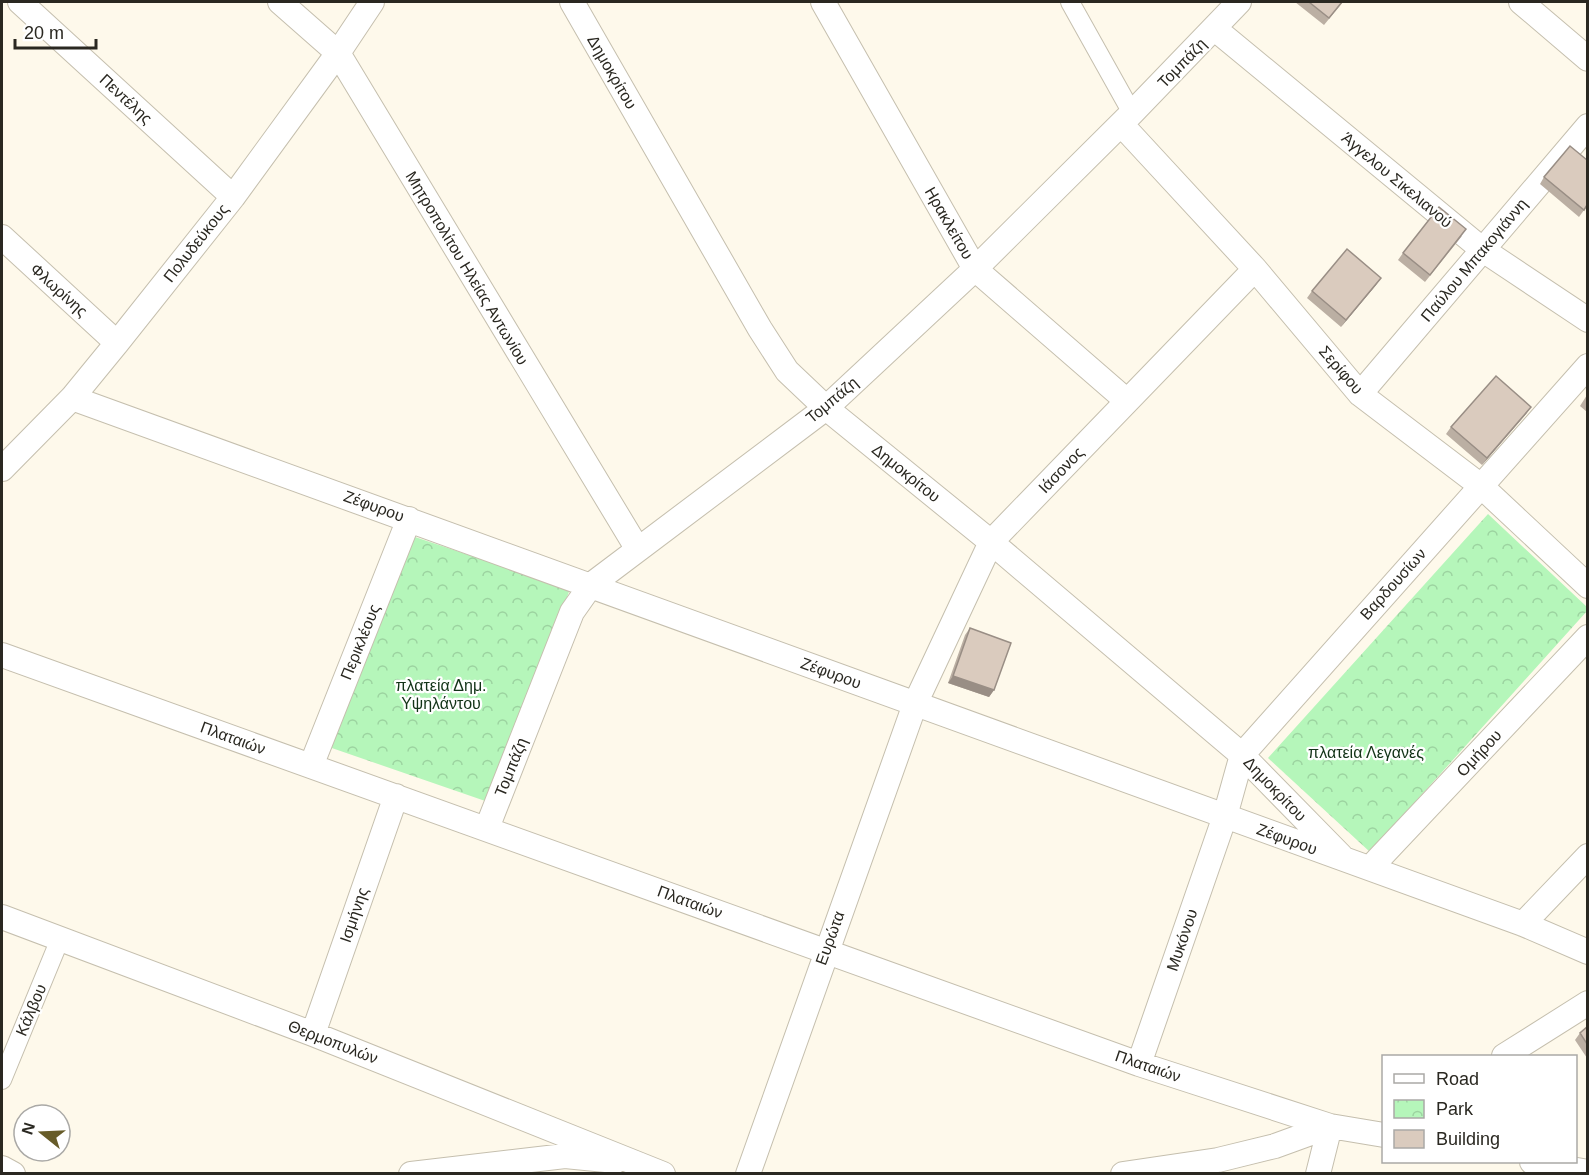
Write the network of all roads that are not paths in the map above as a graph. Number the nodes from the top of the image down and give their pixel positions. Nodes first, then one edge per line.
1 (20, 2) edge
2 (280, 2) edge
3 (372, 2) edge
4 (572, 2) edge
5 (823, 2) edge
6 (1070, 2) edge
7 (1239, 2) edge
8 (1521, 2) edge
9 (1215, 28) junction
10 (338, 53) junction
11 (1587, 59) edge
12 (1127, 119) junction
13 (1587, 126) edge
14 (232, 197) junction
15 (2, 237) edge
16 (1483, 250) junction
17 (975, 269) junction
18 (1255, 269) junction
19 (1587, 320) edge
20 (117, 343) junction
21 (1587, 366) edge
22 (1360, 394) junction
23 (72, 398) junction
24 (1127, 401) junction
25 (826, 408) junction
26 (2, 470) edge
27 (1481, 486) junction
28 (409, 519) junction
29 (991, 542) junction
30 (637, 548) junction
31 (591, 585) junction
32 (1587, 586) edge
33 (1587, 637) edge
34 (2, 655) edge
35 (915, 704) junction
36 (1242, 755) junction
37 (311, 766) junction
38 (396, 796) junction
39 (1225, 816) junction
40 (487, 828) junction
41 (1587, 856) edge
42 (1345, 860) junction
43 (1370, 868) junction
44 (2, 917) edge
45 (1523, 924) junction
46 (60, 939) junction
47 (825, 950) junction
48 (1587, 952) edge
49 (1587, 1003) edge
50 (313, 1034) junction
51 (1506, 1055) edge
52 (1139, 1064) junction
53 (2, 1080) edge
54 (1330, 1126) junction
55 (1382, 1134) edge
56 (636, 1163) junction
57 (1539, 1163) edge
58 (2, 1168) edge
59 (1587, 1172) edge
60 (13, 1173) edge
61 (411, 1173) edge
62 (663, 1173) edge
63 (748, 1173) edge
64 (1123, 1173) edge
65 (1318, 1173) edge

1 - 14 street, Πεντέλης
2 - 10 street, Μητροπολίτου Ηλείας Αντωνίου
3 - 10 street, Πολυδεύκους
4 - 25 street, Δημοκρίτου
5 - 17 street, Ηρακλείτου
6 - 12 street, Σερίφου
7 - 9 street, Τομπάζη
8 - 11 street
9 - 12 street, Τομπάζη
9 - 16 street, Άγγελου Σικελιανού
10 - 14 street, Πολυδεύκους
10 - 30 street, Μητροπολίτου Ηλείας Αντωνίου
12 - 17 street, Τομπάζη
12 - 18 street, Σερίφου
13 - 16 street, Παύλου Μπακογιάννη
14 - 20 street, Πολυδεύκους
15 - 20 street, Φλωρίνης
16 - 19 street, Άγγελου Σικελιανού
16 - 22 street, Παύλου Μπακογιάννη
17 - 24 street, Ηρακλείτου
17 - 25 street, Τομπάζη
18 - 22 street, Σερίφου
18 - 24 street, Ιάσονος
20 - 23 street, Πολυδεύκους
21 - 27 street, Βαρδουσίων
22 - 27 street, Σερίφου
23 - 26 street, Πολυδεύκους
23 - 28 street, Ζέφυρου
24 - 29 street, Ιάσονος
25 - 29 street, Δημοκρίτου
25 - 30 street, Τομπάζη
27 - 32 street, Σερίφου
27 - 36 street, Βαρδουσίων
28 - 31 street, Ζέφυρου
28 - 37 street, Περικλέους
29 - 35 street, Ιάσονος
29 - 36 street, Δημοκρίτου
30 - 31 street, Τομπάζη
31 - 35 street, Ζέφυρου
31 - 40 street, Τομπάζη
33 - 43 street, Ομήρου
34 - 37 street, Πλαταιών
35 - 39 street, Ζέφυρου
35 - 47 street, Ευρώτα
36 - 39 street, Βαρδουσίων
36 - 42 street, Δημοκρίτου
37 - 38 street, Πλαταιών
38 - 40 street, Πλαταιών
38 - 50 street, Ισμήνης
39 - 42 street, Ζέφυρου
39 - 52 street, Μυκόνου
40 - 47 street, Πλαταιών
41 - 45 street
42 - 43 street, Ζέφυρου
43 - 45 street, Ζέφυρου
44 - 46 street, Θερμοπυλών
45 - 48 street, Ζέφυρου
46 - 50 street, Θερμοπυλών
46 - 53 street, Κάλβου
47 - 52 street, Πλαταιών
47 - 63 street, Ευρώτα
49 - 51 street
50 - 56 street, Θερμοπυλών
52 - 54 street, Πλαταιών
54 - 55 street, Πλαταιών
54 - 64 street
54 - 65 street
56 - 61 street
56 - 62 street, Θερμοπυλών
57 - 59 street
58 - 60 street

